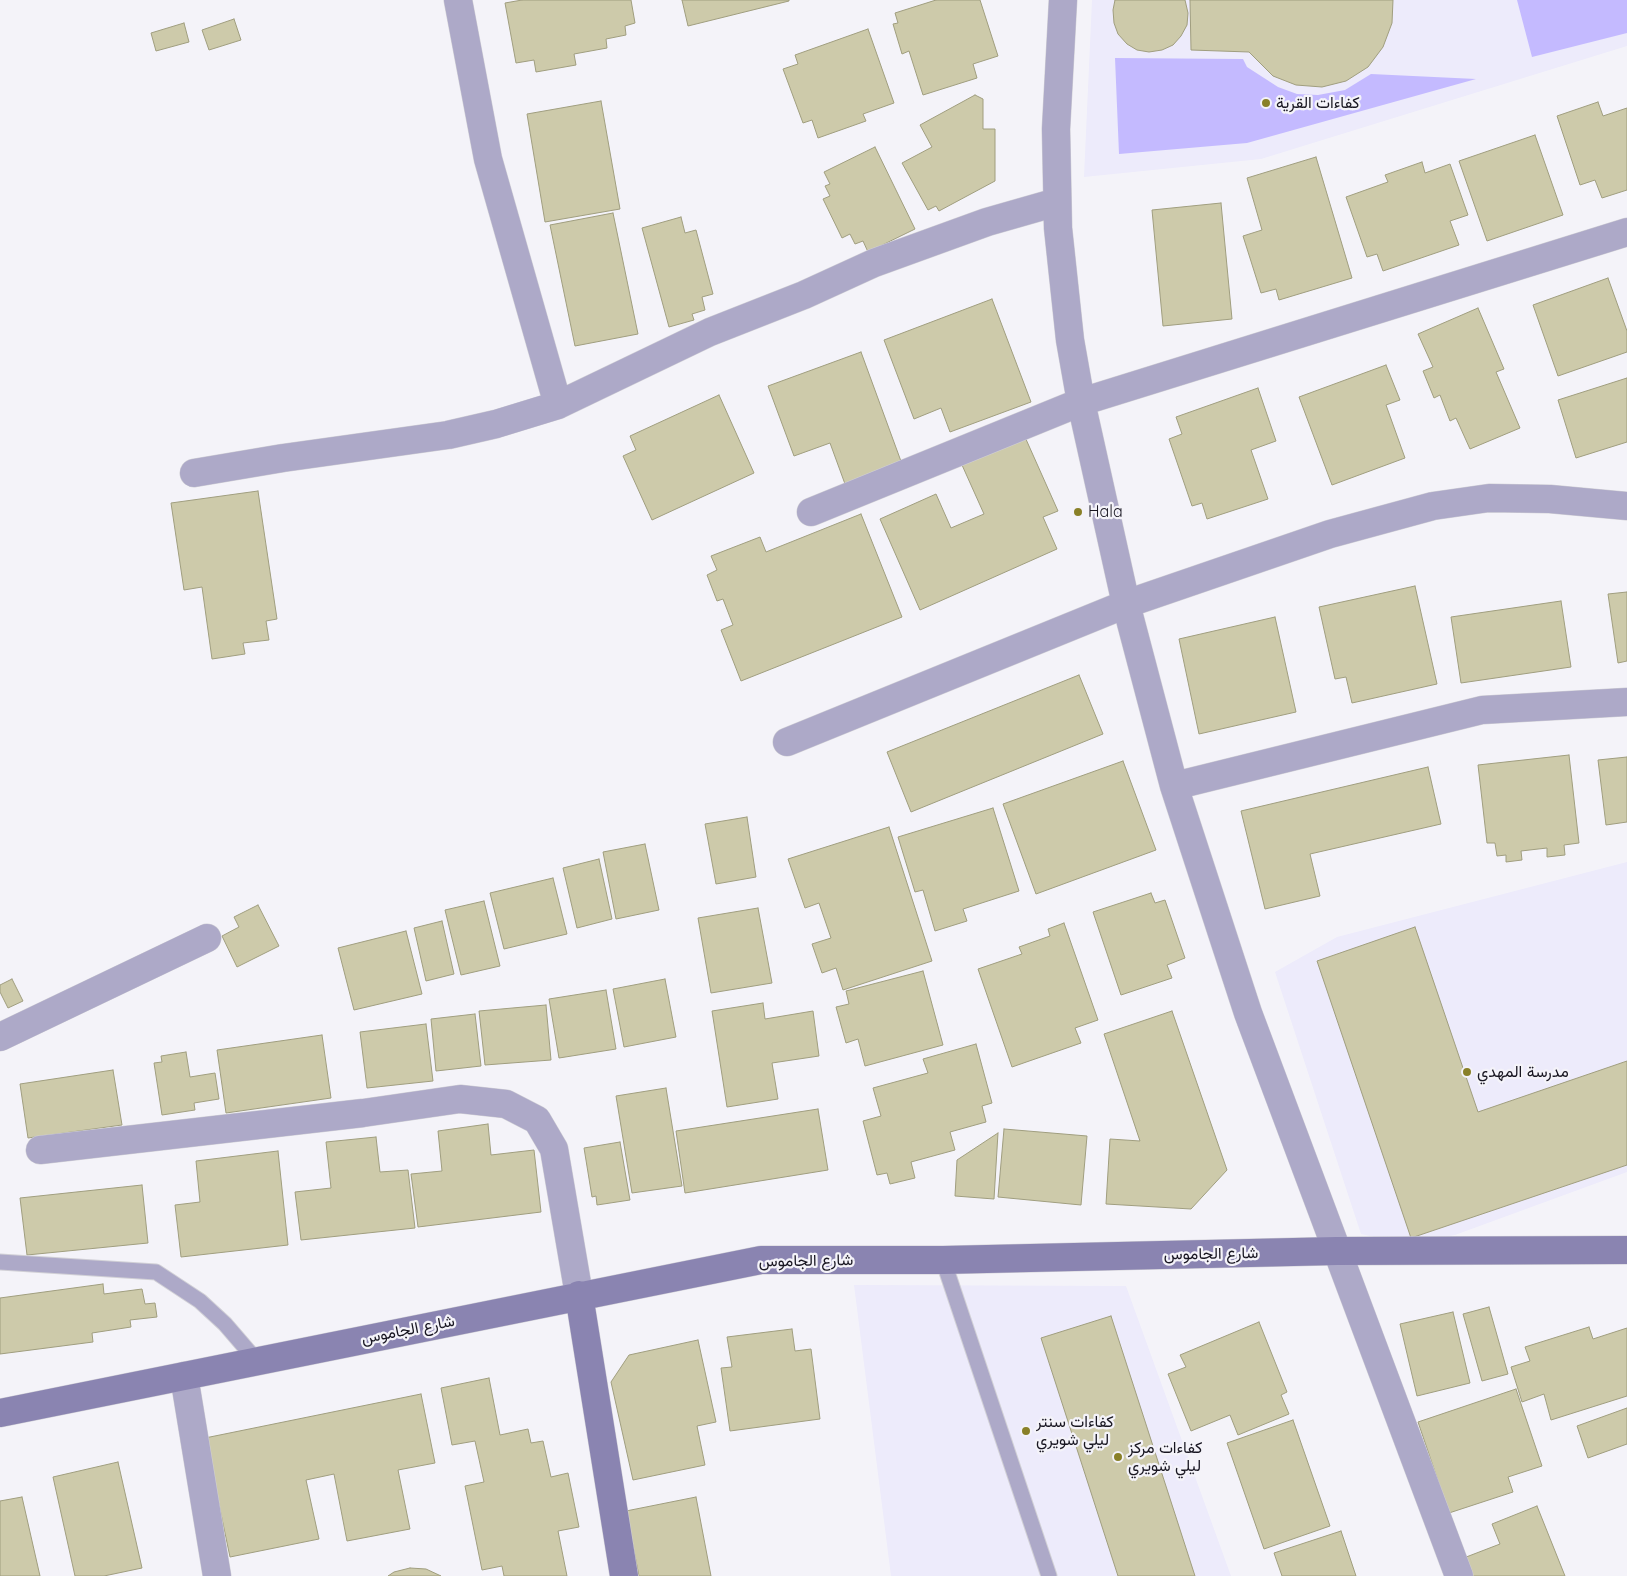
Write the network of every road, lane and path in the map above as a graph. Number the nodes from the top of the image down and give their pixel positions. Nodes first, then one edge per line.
1 (458, 0) edge
2 (1063, 0) edge
3 (1057, 202) junction
4 (1627, 232) edge
5 (1080, 402) junction
6 (558, 405) junction
7 (194, 473) dead end
8 (1627, 506) edge
9 (812, 512) dead end
10 (1126, 604) junction
11 (1627, 702) edge
12 (787, 742) dead end
13 (1174, 786) junction
14 (207, 938) dead end
15 (0, 1037) edge
16 (40, 1150) dead end
17 (1337, 1250) junction
18 (1627, 1250) edge
19 (943, 1260) junction
20 (0, 1262) edge
21 (579, 1295) junction
22 (256, 1360) junction
23 (184, 1376) junction
24 (0, 1413) edge
25 (217, 1576) edge
26 (624, 1576) edge
27 (1049, 1576) edge
28 (1459, 1576) edge

1 - 6 street
2 - 3 street
3 - 5 street
3 - 6 street
4 - 5 street
5 - 9 street
5 - 10 street
6 - 7 street
8 - 10 street
10 - 12 street
10 - 13 street
11 - 13 street
13 - 17 street
14 - 15 street
16 - 21 street
17 - 18 street, شارع الجاموس
17 - 19 street, شارع الجاموس
17 - 28 street
19 - 21 street, شارع الجاموس
19 - 27 lane
20 - 22 lane
21 - 22 street, شارع الجاموس
21 - 26 street
22 - 23 street, شارع الجاموس
23 - 24 street, شارع الجاموس
23 - 25 street

